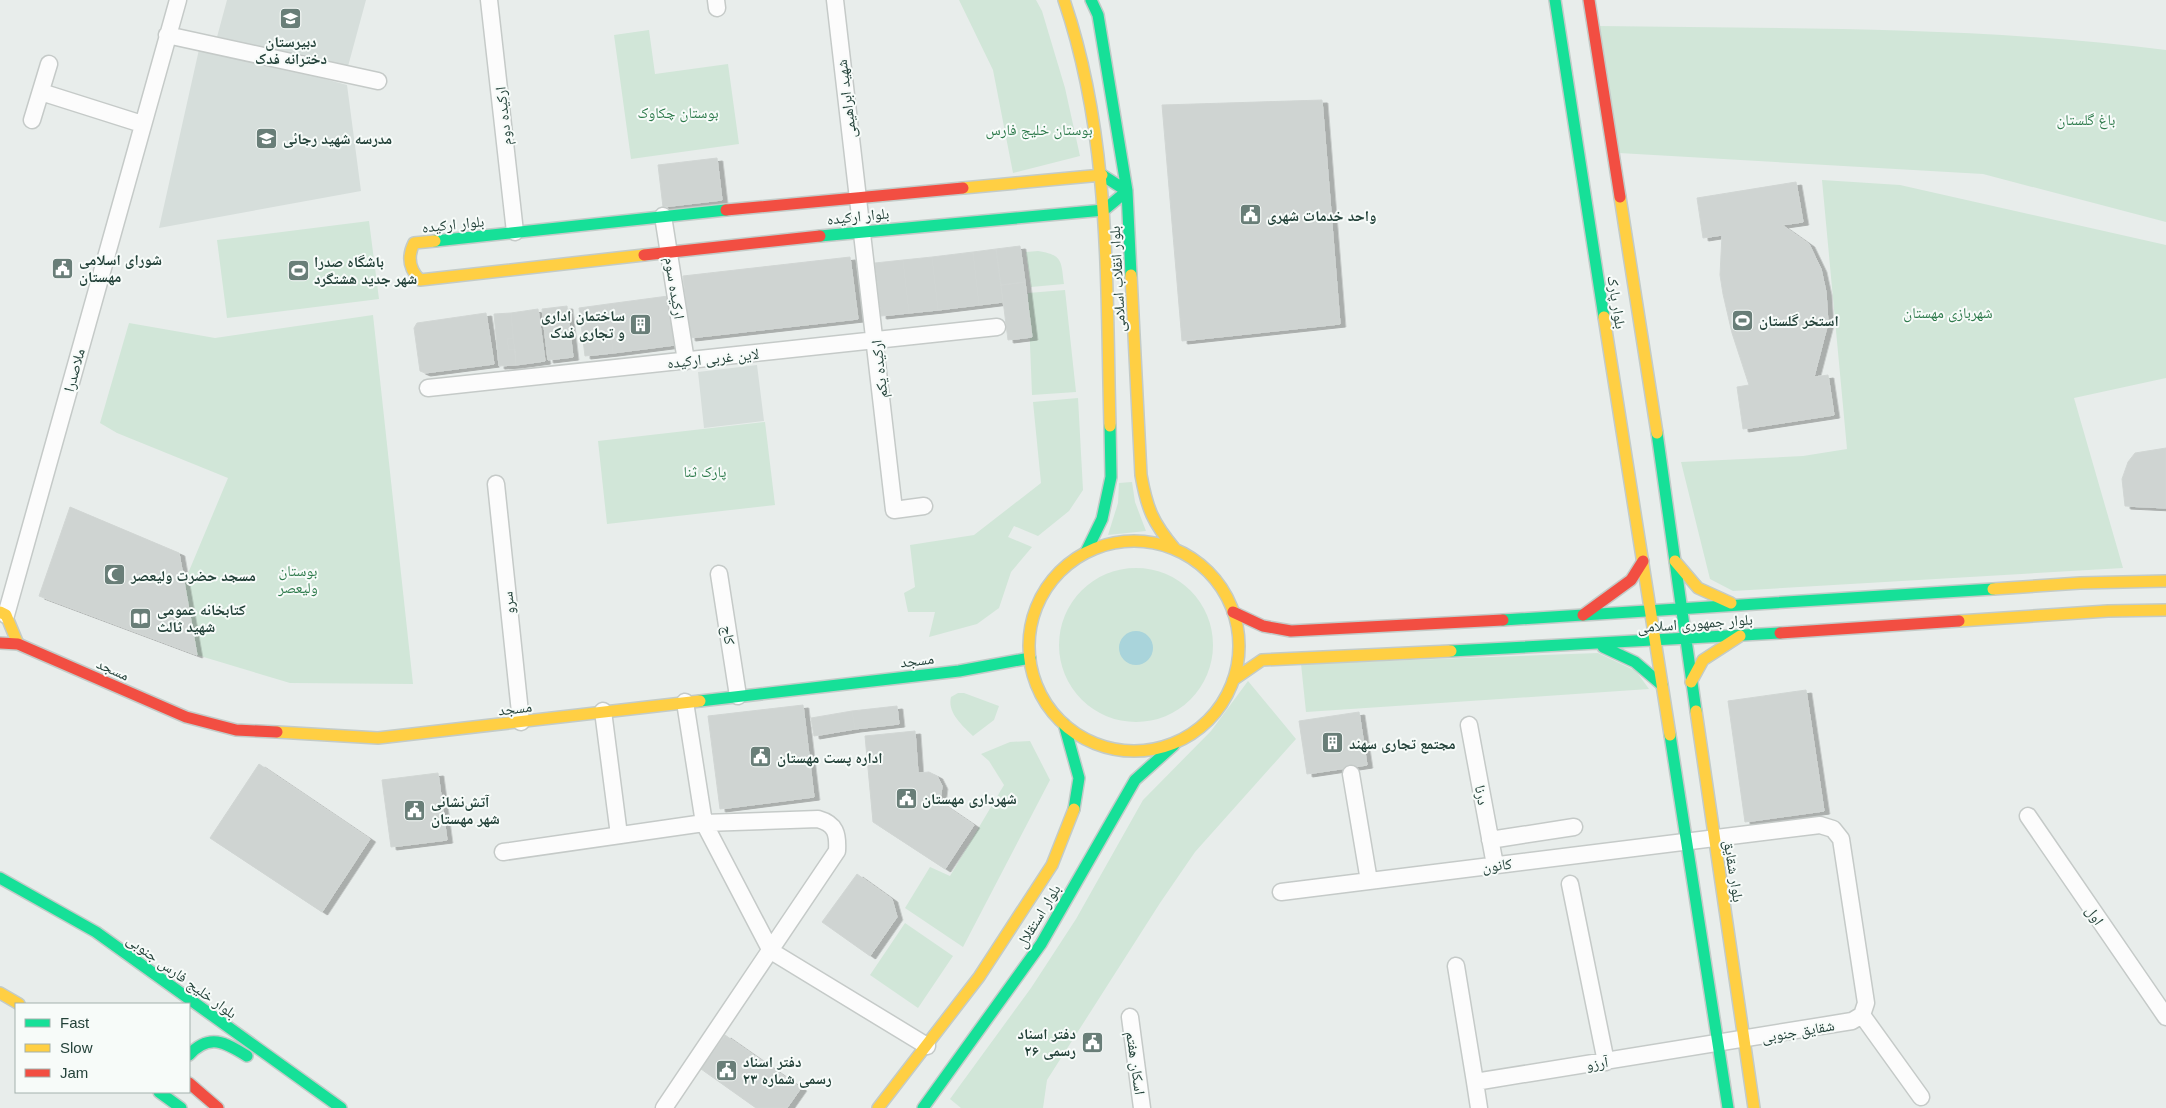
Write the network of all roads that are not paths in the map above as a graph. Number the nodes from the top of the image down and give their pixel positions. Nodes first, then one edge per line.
1 (178, 0) edge
2 (489, 0) edge
3 (834, 0) edge
4 (1064, 0) edge
5 (1091, 0) edge
6 (1555, 0) edge
7 (1588, 0) edge
8 (167, 35) junction
9 (49, 64) dead end
10 (378, 81) dead end
11 (41, 92) junction
12 (32, 120) dead end
13 (142, 124) junction
14 (1102, 175) junction
15 (1128, 191) junction
16 (858, 197) junction
17 (1104, 210) junction
18 (663, 216) junction
19 (862, 231) junction
20 (515, 232) junction
21 (669, 251) junction
22 (998, 327) dead end
23 (876, 340) junction
24 (686, 361) junction
25 (428, 388) dead end
26 (496, 484) dead end
27 (924, 506) dead end
28 (1176, 549) junction
29 (1086, 552) junction
30 (1643, 560) junction
31 (1674, 560) junction
32 (719, 574) dead end
33 (2166, 581) edge
34 (1736, 605) junction
35 (1680, 608) junction
36 (1650, 610) junction
37 (2166, 610) edge
38 (1233, 612) junction
39 (3, 613) edge
40 (1582, 616) junction
41 (1741, 635) junction
42 (1685, 638) junction
43 (1654, 641) junction
44 (0, 643) edge
45 (18, 644) junction
46 (1594, 644) junction
47 (1030, 658) junction
48 (1233, 680) junction
49 (1691, 682) junction
50 (1662, 685) junction
51 (738, 696) junction
52 (685, 702) junction
53 (603, 711) junction
54 (521, 722) junction
55 (1064, 724) junction
56 (1469, 724) dead end
57 (1178, 742) junction
58 (1351, 774) dead end
59 (2028, 816) dead end
60 (704, 823) junction
61 (1574, 828) dead end
62 (619, 835) junction
63 (1714, 838) junction
64 (1490, 840) junction
65 (1688, 841) junction
66 (503, 852) dead end
67 (1495, 865) junction
68 (0, 878) edge
69 (1368, 881) junction
70 (1570, 884) dead end
71 (1281, 892) dead end
72 (771, 951) junction
73 (1456, 966) dead end
74 (0, 993) edge
75 (17, 1003) edge
76 (2165, 1014) edge
77 (1130, 1017) dead end
78 (1857, 1018) junction
79 (1744, 1040) junction
80 (1718, 1044) junction
81 (926, 1046) junction
82 (190, 1054) edge
83 (1606, 1062) junction
84 (260, 1065) dead end
85 (1475, 1082) junction
86 (190, 1084) edge
87 (159, 1093) edge
88 (1921, 1097) dead end
89 (928, 1103) edge
90 (181, 1108) edge
91 (218, 1108) edge
92 (341, 1108) edge
93 (664, 1108) edge
94 (878, 1108) edge
95 (1142, 1108) edge
96 (1479, 1108) edge
97 (1728, 1108) edge
98 (1754, 1108) edge

1 - 8 street, ملاصدرا
2 - 20 street, ارکیده دوم
3 - 16 street, شهید ابراهیمی
4 - 14 street, بلوار انقلاب اسلامی
5 - 15 street, بلوار انقلاب اسلامی
6 - 30 street, بلوار پارک
7 - 31 street, بلوار پارک
8 - 10 street
8 - 13 street, ملاصدرا
9 - 11 street
11 - 12 street
11 - 13 street
13 - 39 street, ملاصدرا
14 - 15 street
14 - 16 street, بلوار ارکیده
14 - 17 street, بلوار انقلاب اسلامی
15 - 17 street
15 - 28 street, بلوار انقلاب اسلامی
16 - 18 street, بلوار ارکیده
16 - 19 street, ارکیده یکم
17 - 19 street, بلوار ارکیده
17 - 29 street, بلوار انقلاب اسلامی
18 - 20 street, بلوار ارکیده
18 - 21 street, ارکیده سوم
19 - 21 street, بلوار ارکیده
19 - 23 street, ارکیده یکم
20 - 21 street, بلوار ارکیده
21 - 24 street, ارکیده سوم
22 - 23 street, لاین غربی ارکیده
23 - 24 street, لاین غربی ارکیده
23 - 27 street, ارکیده یکم
24 - 25 street, لاین غربی ارکیده
26 - 54 street, سرو
28 - 29 street
28 - 38 street
29 - 47 street
30 - 36 street, بلوار پارک
30 - 40 street
31 - 34 street
31 - 35 street, بلوار پارک
32 - 51 street, کاج
33 - 34 street, بلوار جمهوری اسلامی
34 - 35 street, بلوار جمهوری اسلامی
35 - 36 street, بلوار جمهوری اسلامی
35 - 42 street, بلوار پارک
36 - 40 street, بلوار جمهوری اسلامی
36 - 43 street, بلوار پارک
37 - 41 street, بلوار جمهوری اسلامی
38 - 40 street, بلوار جمهوری اسلامی
38 - 48 street
39 - 45 street
41 - 42 street, بلوار جمهوری اسلامی
41 - 49 street
42 - 43 street, بلوار جمهوری اسلامی
42 - 49 street, بلوار شقایق
43 - 46 street, بلوار جمهوری اسلامی
43 - 50 street
44 - 45 street, مسجد
45 - 54 street, مسجد
46 - 48 street, بلوار جمهوری اسلامی
46 - 50 street
47 - 51 street, مسجد
47 - 55 street
48 - 57 street
49 - 63 street, بلوار شقایق
50 - 65 street
51 - 52 street, مسجد
52 - 53 street, مسجد
52 - 60 street
53 - 54 street, مسجد
53 - 62 street
55 - 57 street
55 - 81 street, بلوار استقلال
56 - 64 street, درنا
57 - 89 street, بلوار استقلال
58 - 69 street
59 - 76 street, اول
60 - 62 street
60 - 72 street
60 - 72 street
61 - 64 street
62 - 66 street
63 - 65 street, کانون
63 - 78 street
63 - 79 street, بلوار شقایق
64 - 67 street, درنا
65 - 67 street, کانون
65 - 80 street
67 - 69 street, کانون
68 - 92 street, بلوار خلیج فارس جنوبی
69 - 71 street, کانون
70 - 83 street
72 - 81 street
72 - 93 street
73 - 85 street
74 - 75 street
77 - 95 street, اسکان هفتم
78 - 79 street, شقایق جنوبی
78 - 88 street
79 - 80 street, آرزو
79 - 98 street, بلوار شقایق
80 - 83 street, آرزو
80 - 97 street
81 - 94 street, بلوار استقلال
82 - 84 street
83 - 85 street, آرزو
85 - 96 street
86 - 91 street
87 - 90 street

